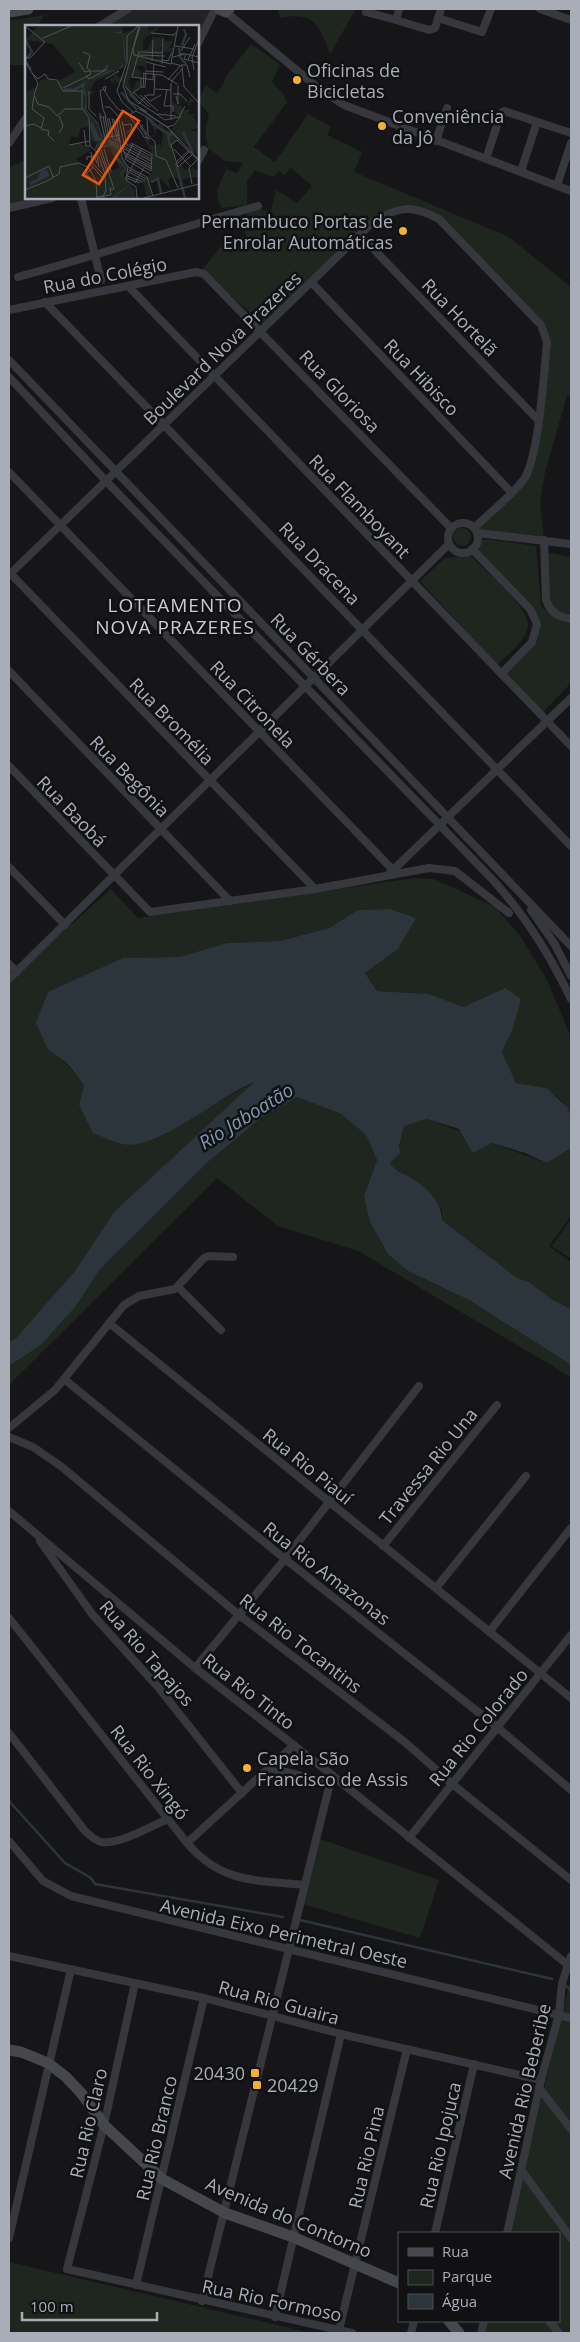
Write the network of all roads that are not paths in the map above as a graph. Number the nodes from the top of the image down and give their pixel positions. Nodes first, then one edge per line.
1 (28, 9) edge
2 (128, 9) edge
3 (399, 9) edge
4 (441, 9) edge
5 (491, 9) edge
6 (540, 9) edge
7 (222, 10) edge
8 (9, 12) edge
9 (366, 12) dead end
10 (438, 18) junction
11 (396, 20) junction
12 (571, 20) edge
13 (102, 25) edge
14 (199, 42) edge
15 (447, 108) dead end
16 (25, 119) edge
17 (537, 122) junction
18 (571, 133) edge
19 (436, 141) junction
20 (9, 143) edge
21 (571, 143) edge
22 (204, 150) dead end
23 (199, 159) edge
24 (486, 159) junction
25 (521, 171) junction
26 (557, 185) junction
27 (571, 191) edge
28 (48, 199) edge
29 (80, 199) edge
30 (258, 206) dead end
31 (9, 208) edge
32 (360, 235) junction
33 (94, 257) junction
34 (207, 276) joint
35 (18, 277) dead end
36 (101, 280) dead end
37 (311, 282) junction
38 (128, 286) junction
39 (45, 302) junction
40 (9, 310) edge
41 (260, 332) junction
42 (9, 360) edge
43 (9, 377) edge
44 (214, 377) junction
45 (538, 420) junction
46 (165, 424) junction
47 (9, 472) edge
48 (115, 472) junction
49 (106, 481) junction
50 (511, 492) junction
51 (60, 525) junction
52 (451, 528) junction
53 (476, 530) junction
54 (544, 540) junction
55 (449, 544) junction
56 (571, 544) edge
57 (472, 550) junction
58 (9, 574) edge
59 (412, 581) junction
60 (571, 619) edge
61 (363, 630) junction
62 (9, 671) edge
63 (501, 674) junction
64 (314, 678) junction
65 (307, 686) junction
66 (571, 698) edge
67 (547, 721) junction
68 (260, 732) junction
69 (571, 746) edge
70 (9, 766) edge
71 (496, 770) junction
72 (210, 782) junction
73 (447, 818) junction
74 (440, 825) junction
75 (162, 830) junction
76 (571, 846) edge
77 (9, 867) edge
78 (390, 873) junction
79 (114, 877) junction
80 (315, 889) junction
81 (516, 890) junction
82 (230, 901) junction
83 (509, 913) dead end
84 (65, 925) junction
85 (571, 946) edge
86 (9, 964) edge
87 (17, 972) junction
88 (571, 976) edge
89 (9, 979) edge
90 (571, 999) edge
91 (233, 1257) dead end
92 (178, 1287) junction
93 (109, 1322) junction
94 (221, 1330) dead end
95 (64, 1379) junction
96 (419, 1386) dead end
97 (497, 1406) dead end
98 (9, 1428) edge
99 (9, 1437) edge
100 (526, 1476) dead end
101 (329, 1503) junction
102 (9, 1511) edge
103 (571, 1528) edge
104 (33, 1531) junction
105 (383, 1546) junction
106 (285, 1559) junction
107 (436, 1588) junction
108 (240, 1615) junction
109 (9, 1618) edge
110 (489, 1632) junction
111 (571, 1635) edge
112 (195, 1668) junction
113 (540, 1674) junction
114 (571, 1698) edge
115 (497, 1727) junction
116 (9, 1733) edge
117 (294, 1745) junction
118 (270, 1768) junction
119 (331, 1779) junction
120 (451, 1783) junction
121 (571, 1790) edge
122 (242, 1793) junction
123 (168, 1819) junction
124 (409, 1838) junction
125 (9, 1841) edge
126 (187, 1842) junction
127 (571, 1880) edge
128 (304, 1885) junction
129 (290, 1950) junction
130 (9, 1956) edge
131 (571, 1956) edge
132 (568, 1965) junction
133 (71, 1969) junction
134 (135, 1983) junction
135 (204, 1998) junction
136 (559, 2014) junction
137 (272, 2016) junction
138 (571, 2018) edge
139 (341, 2034) junction
140 (407, 2049) junction
141 (9, 2050) edge
142 (48, 2063) junction
143 (474, 2064) junction
144 (540, 2084) junction
145 (104, 2125) junction
146 (571, 2129) edge
147 (522, 2171) junction
148 (162, 2180) junction
149 (225, 2213) junction
150 (435, 2232) edge
151 (507, 2232) edge
152 (293, 2237) junction
153 (9, 2238) edge
154 (571, 2238) edge
155 (356, 2263) junction
156 (67, 2270) joint
157 (398, 2283) edge
158 (136, 2285) junction
159 (202, 2301) junction
160 (275, 2316) junction
161 (450, 2322) edge
162 (551, 2322) edge
163 (339, 2330) junction
164 (352, 2333) edge
165 (459, 2333) edge
166 (559, 2333) edge

1 - 8 street
2 - 13 street
3 - 11 street
4 - 10 street
5 - 10 street
6 - 12 street
7 - 14 street
7 - 19 street
9 - 11 street
10 - 11 street
15 - 19 street
16 - 20 street
17 - 18 street
17 - 24 street
17 - 25 street
19 - 24 street
21 - 26 street
22 - 23 street
24 - 25 street
25 - 26 street
26 - 27 street
28 - 31 street
29 - 33 street
30 - 33 street
32 - 37 street, Boulevard Nova Prazeres
32 - 45 street, Rua Hortelã
32 - 45 street, Boulevard Nova Prazeres
33 - 35 street
33 - 36 street
34 - 38 street, Rua do Colégio
34 - 41 street, Rua Gloriosa
37 - 41 street, Boulevard Nova Prazeres
37 - 50 street, Rua Hibisco
38 - 39 street, Rua do Colégio
38 - 44 street, Rua Flamboyant
39 - 40 street, Rua do Colégio
39 - 46 street, Rua Dracena
41 - 44 street, Boulevard Nova Prazeres
41 - 52 street, Rua Gloriosa
42 - 48 street, Rua Gérbera
43 - 49 street, Rua Gérbera
44 - 46 street, Boulevard Nova Prazeres
44 - 59 street, Rua Flamboyant
45 - 50 street, Boulevard Nova Prazeres
46 - 48 street, Boulevard Nova Prazeres
46 - 61 street, Rua Dracena
47 - 51 street, Rua Citronela
48 - 49 street, Boulevard Nova Prazeres
48 - 64 street, Rua Gérbera
49 - 51 street, Boulevard Nova Prazeres
49 - 65 street, Rua Gérbera
50 - 53 street, Boulevard Nova Prazeres
51 - 58 street, Boulevard Nova Prazeres
51 - 68 street, Rua Citronela
52 - 53 street
52 - 55 street
53 - 54 street
53 - 57 street
54 - 56 street
54 - 60 street
55 - 57 street
55 - 59 street
57 - 63 street
58 - 72 street, Rua Bromélia
59 - 61 street
59 - 63 street, Rua Flamboyant
61 - 64 street
61 - 71 street, Rua Dracena
62 - 75 street, Rua Begônia
63 - 67 street, Rua Flamboyant
64 - 65 street
64 - 73 street, Rua Gérbera
65 - 68 street
65 - 74 street, Rua Gérbera
66 - 67 street
67 - 69 street, Rua Flamboyant
67 - 71 street
68 - 72 street
68 - 78 street, Rua Citronela
70 - 79 street, Rua Baobá
71 - 73 street
71 - 76 street, Rua Dracena
72 - 75 street
72 - 80 street, Rua Bromélia
73 - 74 street
73 - 81 street, Rua Gérbera
74 - 78 street
74 - 90 street, Rua Gérbera
75 - 79 street
75 - 82 street, Rua Begônia
77 - 84 street
78 - 80 street
78 - 83 street
79 - 82 street, Rua Baobá
79 - 84 street
80 - 82 street
81 - 85 street, Rua Gérbera
81 - 88 street
84 - 87 street
86 - 87 street
87 - 89 street
91 - 92 street
92 - 93 street
92 - 94 street
93 - 95 street
93 - 101 street, Rua Rio Piauí
95 - 98 street
95 - 106 street, Rua Rio Amazonas
96 - 101 street
97 - 105 street, Travessa Rio Una
99 - 108 street, Rua Rio Tocantins
100 - 107 street
101 - 105 street, Rua Rio Piauí
101 - 106 street
102 - 104 street, Rua Rio Tinto
103 - 110 street
104 - 112 street, Rua Rio Tinto
104 - 122 street, Rua Rio Tapajos
105 - 107 street, Rua Rio Piauí
106 - 108 street
106 - 115 street, Rua Rio Amazonas
107 - 110 street, Rua Rio Piauí
108 - 112 street
108 - 120 street, Rua Rio Tocantins
109 - 123 street, Rua Rio Xingó
110 - 113 street, Rua Rio Piauí
111 - 113 street, Rua Rio Colorado
112 - 117 street, Rua Rio Tinto
113 - 114 street, Rua Rio Piauí
113 - 115 street, Rua Rio Colorado
115 - 120 street, Rua Rio Colorado
115 - 121 street, Rua Rio Amazonas
116 - 123 street
117 - 118 street
117 - 119 street, Rua Rio Tinto
118 - 119 street, Rua Rio Tinto
118 - 122 street
119 - 124 street, Rua Rio Tinto
119 - 128 street
120 - 124 street, Rua Rio Colorado
120 - 127 street, Rua Rio Tocantins
122 - 126 street
123 - 126 street, Rua Rio Xingó
124 - 132 street, Rua Rio Tinto
125 - 129 street, Avenida Eixo Perimetral Oeste
126 - 128 street, Rua Rio Xingó
128 - 129 street
129 - 136 street, Avenida Eixo Perimetral Oeste
129 - 137 street
130 - 133 street, Rua Rio Guaira
131 - 132 street, Avenida Rio Beberibe
132 - 136 street, Avenida Rio Beberibe
133 - 134 street, Rua Rio Guaira
133 - 142 street
134 - 135 street, Rua Rio Guaira
134 - 145 street, Rua Rio Claro
135 - 137 street, Rua Rio Guaira
135 - 148 street, Rua Rio Branco
136 - 138 street, Avenida Eixo Perimetral Oeste
136 - 144 street, Avenida Rio Beberibe
137 - 139 street, Rua Rio Guaira
137 - 149 street
139 - 140 street, Rua Rio Guaira
139 - 152 street
140 - 143 street, Rua Rio Guaira
140 - 155 street, Rua Rio Pina
141 - 142 street, Avenida do Contorno
142 - 145 street, Avenida do Contorno
142 - 153 street
143 - 144 street, Rua Rio Guaira
143 - 150 street, Rua Rio Ipojuca
144 - 146 street
144 - 147 street, Avenida Rio Beberibe
145 - 148 street, Avenida do Contorno
145 - 156 street, Rua Rio Claro
147 - 151 street, Avenida Rio Beberibe
147 - 154 street
148 - 149 street, Avenida do Contorno
148 - 158 street, Rua Rio Branco
149 - 152 street, Avenida do Contorno
149 - 159 street
152 - 155 street, Avenida do Contorno
152 - 160 street
155 - 157 street, Avenida do Contorno
155 - 163 street, Rua Rio Pina
156 - 158 street, Rua Rio Formoso
158 - 159 street, Rua Rio Formoso
159 - 160 street, Rua Rio Formoso
160 - 163 street, Rua Rio Formoso
161 - 165 street
162 - 166 street
163 - 164 street, Rua Rio Formoso

